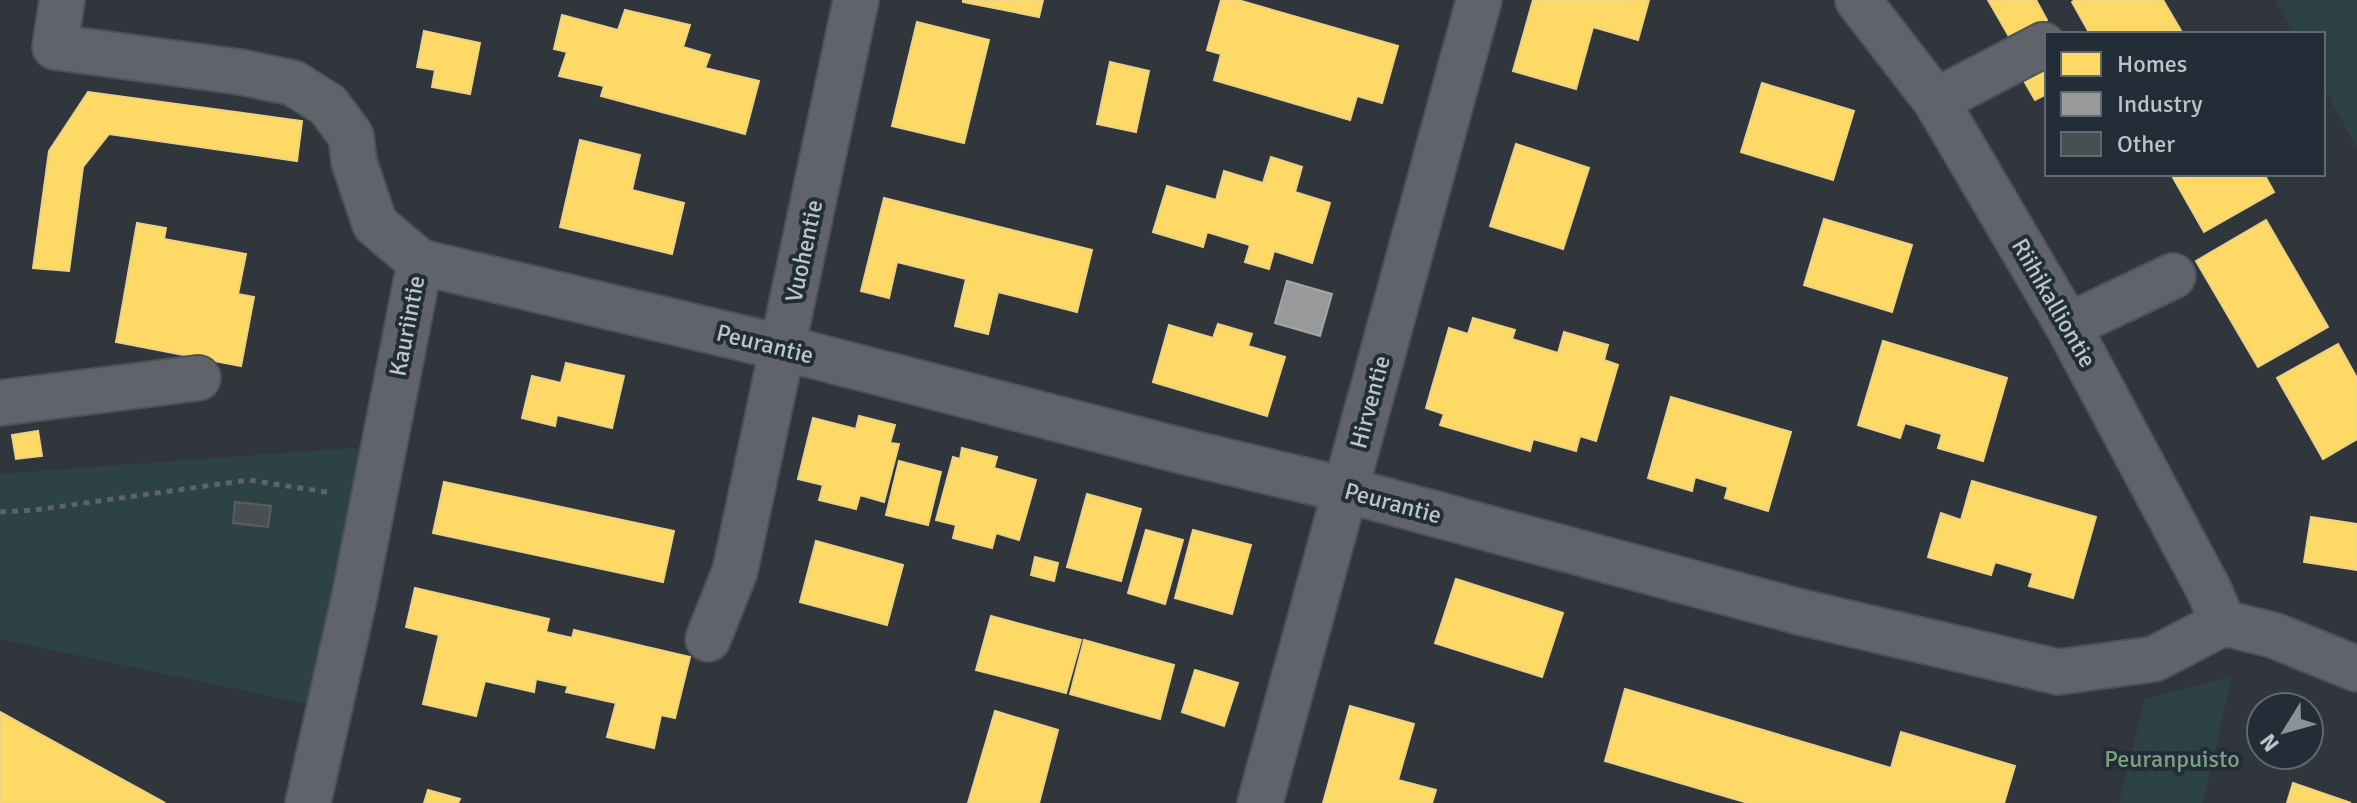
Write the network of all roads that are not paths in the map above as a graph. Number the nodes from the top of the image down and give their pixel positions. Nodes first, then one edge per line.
1 (62, 0) edge
2 (856, 0) edge
3 (1479, 0) edge
4 (1858, 0) edge
5 (2043, 45) dead end
6 (1936, 101) junction
7 (420, 262) junction
8 (2173, 276) dead end
9 (2068, 326) junction
10 (784, 348) junction
11 (198, 378) dead end
12 (0, 403) edge
13 (1346, 490) junction
14 (2223, 623) junction
15 (708, 639) dead end
16 (2357, 669) edge
17 (308, 803) edge
18 (1260, 803) edge

1 - 7 street, Kauriintie
2 - 10 street, Vuohentie
3 - 13 street, Hirventie
4 - 6 street, Riihikalliontie
5 - 6 street
6 - 9 street, Riihikalliontie
7 - 10 street, Peurantie
7 - 17 street, Kauriintie
8 - 9 street
9 - 14 street, Riihikalliontie
10 - 13 street, Peurantie
10 - 15 street, Vuohentie
11 - 12 street
13 - 14 street, Peurantie
13 - 18 street, Hirventie
14 - 16 street

